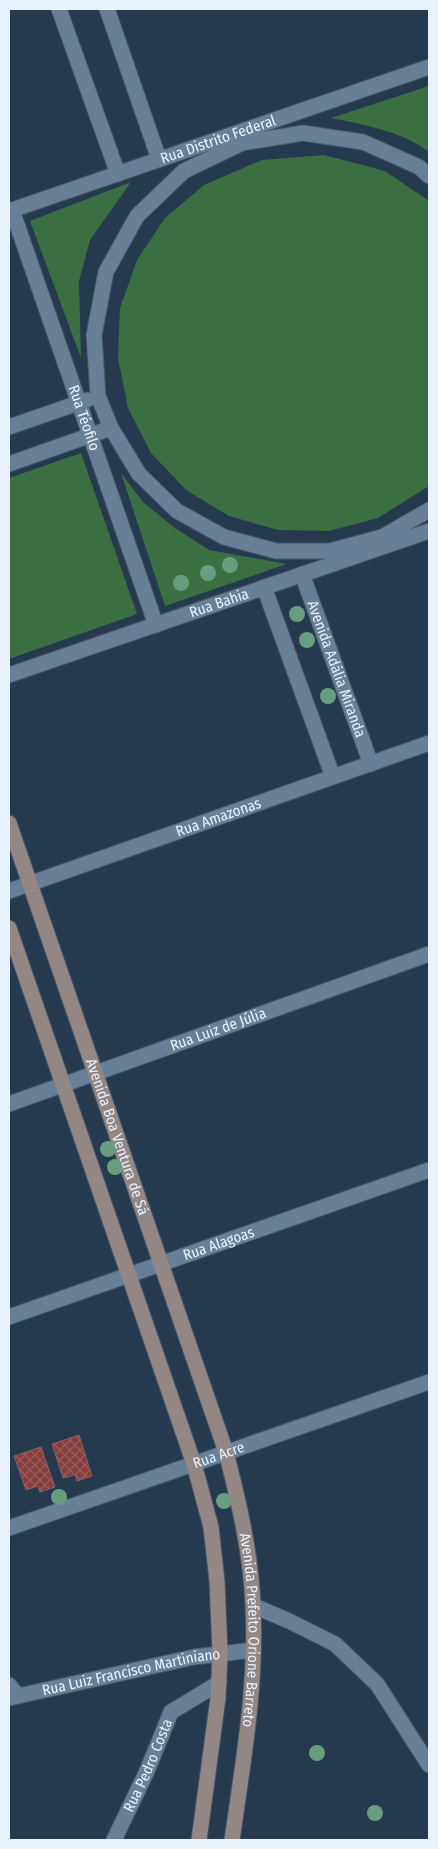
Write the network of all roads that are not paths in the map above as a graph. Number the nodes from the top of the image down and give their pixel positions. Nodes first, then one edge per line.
1 (59, 9) edge
2 (107, 9) edge
3 (429, 68) edge
4 (240, 138) junction
5 (159, 159) junction
6 (118, 174) junction
7 (429, 176) edge
8 (10, 211) edge
9 (98, 396) junction
10 (79, 403) junction
11 (9, 427) edge
12 (111, 428) junction
13 (91, 435) junction
14 (9, 464) edge
15 (429, 510) edge
16 (429, 531) edge
17 (384, 542) junction
18 (302, 574) junction
19 (264, 587) junction
20 (156, 625) junction
21 (9, 675) edge
22 (429, 743) edge
23 (371, 764) junction
24 (333, 777) junction
25 (9, 823) edge
26 (30, 883) junction
27 (9, 891) edge
28 (9, 928) edge
29 (429, 954) edge
30 (95, 1072) junction
31 (63, 1085) junction
32 (9, 1104) edge
33 (429, 1170) edge
34 (161, 1264) junction
35 (129, 1274) junction
36 (9, 1317) edge
37 (429, 1382) edge
38 (226, 1452) junction
39 (194, 1464) junction
40 (9, 1528) edge
41 (254, 1606) junction
42 (253, 1650) junction
43 (220, 1653) junction
44 (218, 1683) junction
45 (12, 1693) edge
46 (429, 1765) edge
47 (114, 1840) edge
48 (199, 1840) edge
49 (232, 1840) edge

1 - 6 street
2 - 5 street
3 - 4 street, Rua Distrito Federal
4 - 5 street, Rua Distrito Federal
4 - 7 street
4 - 9 street
5 - 6 street, Rua Distrito Federal
6 - 8 street, Rua Distrito Federal
8 - 10 street, Rua Téofilo
9 - 10 street
9 - 12 street
10 - 11 street
10 - 13 street, Rua Téofilo
12 - 13 street
12 - 17 street
13 - 14 street
13 - 20 street, Rua Téofilo
15 - 17 street
16 - 17 street, Rua Bahia
17 - 18 street, Rua Bahia
18 - 19 street, Rua Bahia
18 - 23 street, Avenida Adália Miranda
19 - 20 street, Rua Bahia
19 - 24 street
20 - 21 street, Rua Bahia
22 - 23 street, Rua Amazonas
23 - 24 street, Rua Amazonas
24 - 26 street, Rua Amazonas
25 - 26 street, Avenida Boa Ventura de Sá
26 - 27 street, Rua Amazonas
26 - 30 street, Avenida Boa Ventura de Sá
28 - 31 street
29 - 30 street, Rua Luiz de Júlia
30 - 31 street, Rua Luiz de Júlia
30 - 34 street, Avenida Boa Ventura de Sá
31 - 32 street, Rua Luiz de Júlia
31 - 35 street
33 - 34 street, Rua Alagoas
34 - 35 street, Rua Alagoas
34 - 38 street, Avenida Boa Ventura de Sá
35 - 36 street, Rua Alagoas
35 - 39 street
37 - 38 street, Rua Acre
38 - 39 street, Rua Acre
38 - 41 street, Avenida Prefeito Orione Barreto
39 - 40 street, Rua Acre
39 - 43 street, Avenida Prefeito Orione Barreto
41 - 42 street, Avenida Prefeito Orione Barreto
41 - 46 street
42 - 43 street, Rua Luiz Francisco Martiniano
42 - 49 street, Avenida Prefeito Orione Barreto
43 - 44 street, Avenida Prefeito Orione Barreto
43 - 45 street, Rua Luiz Francisco Martiniano
44 - 47 street, Rua Pedro Costa
44 - 48 street, Avenida Prefeito Orione Barreto

